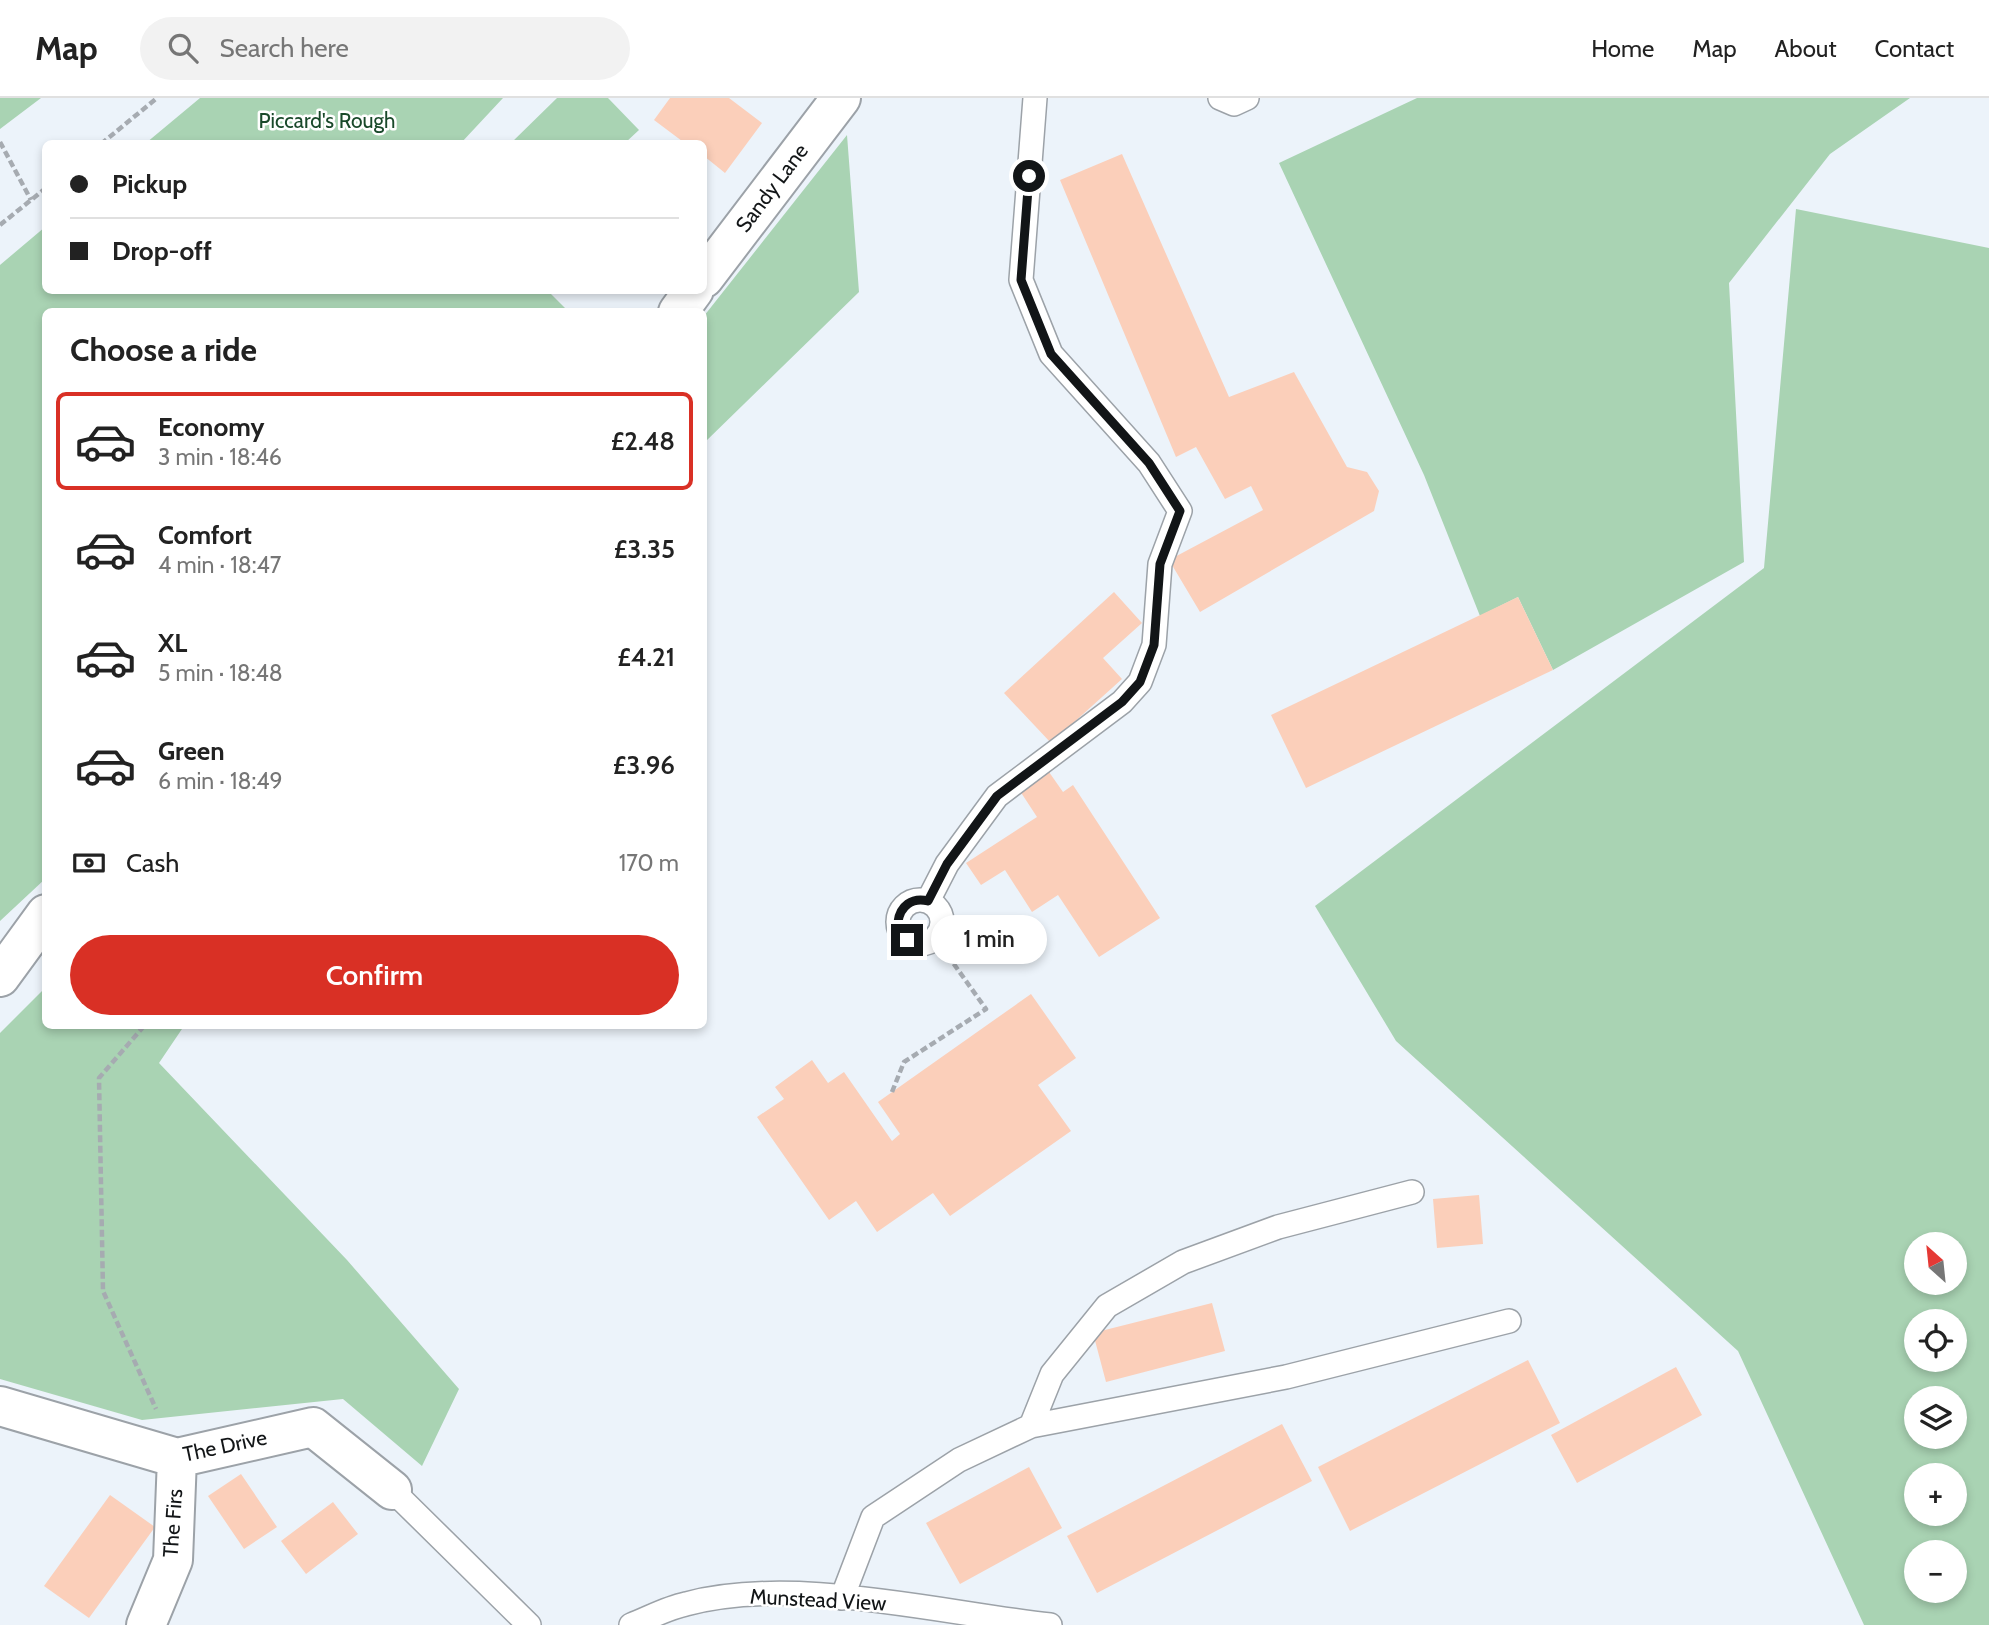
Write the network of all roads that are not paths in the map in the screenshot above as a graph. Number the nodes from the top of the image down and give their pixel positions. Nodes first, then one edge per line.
1 (841, 98) edge
2 (1035, 98) edge
3 (1220, 98) edge
4 (1247, 98) edge
5 (707, 274) edge
6 (928, 901) junction
7 (42, 919) edge
8 (0, 977) edge
9 (1412, 1192) dead end
10 (1509, 1321) dead end
11 (0, 1406) edge
12 (1031, 1426) junction
13 (177, 1458) junction
14 (392, 1490) joint
15 (842, 1598) junction
16 (1020, 1623) edge
17 (146, 1625) edge
18 (530, 1625) edge
19 (631, 1625) edge
20 (1051, 1625) edge

1 - 5 street, Sandy Lane
2 - 6 lane
3 - 4 lane
6 - 6 lane
7 - 8 street
9 - 12 lane
10 - 12 lane
11 - 13 street, The Drive
12 - 15 lane
13 - 14 street, The Drive
13 - 17 street, The Firs
14 - 18 lane
15 - 16 lane, Munstead View
15 - 19 lane, Munstead View
16 - 20 lane, Munstead View

